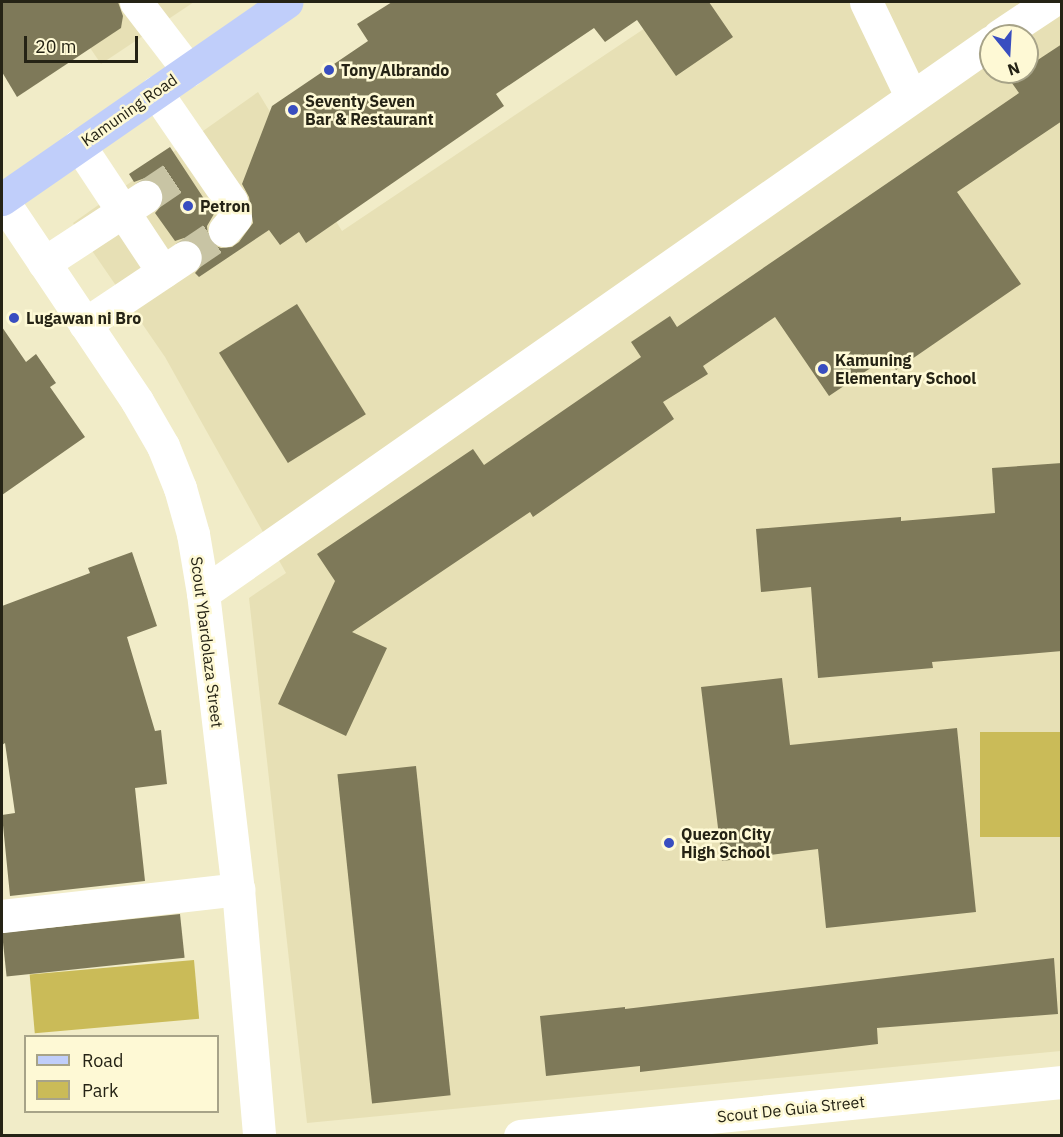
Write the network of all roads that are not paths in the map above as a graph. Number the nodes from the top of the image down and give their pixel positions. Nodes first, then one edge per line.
1 (136, 2) edge
2 (866, 2) edge
3 (1050, 2) edge
4 (272, 6) edge
5 (1017, 24) edge
6 (979, 50) edge
7 (188, 70) junction
8 (156, 92) junction
9 (911, 96) junction
10 (79, 145) junction
11 (2, 199) edge
12 (134, 204) junction
13 (225, 230) tunnel mouth
14 (44, 263) junction
15 (85, 324) junction
16 (203, 593) junction
17 (238, 889) junction
18 (2, 916) edge
19 (1062, 1082) edge
20 (259, 1136) edge
21 (520, 1136) edge

1 - 7 street
2 - 9 street
3 - 5 street
4 - 7 main road, Kamuning Road
6 - 9 street
7 - 8 main road, Kamuning Road
8 - 10 main road, Kamuning Road
8 - 13 street
9 - 16 street
10 - 11 main road, Kamuning Road
10 - 12 street
11 - 14 street, Scout Ybardolaza Street
12 - 14 street
12 - 15 street
14 - 15 street, Scout Ybardolaza Street
15 - 16 street, Scout Ybardolaza Street
16 - 17 street, Scout Ybardolaza Street
17 - 18 street
17 - 20 street, Scout Ybardolaza Street
19 - 21 street, Scout De Guia Street

